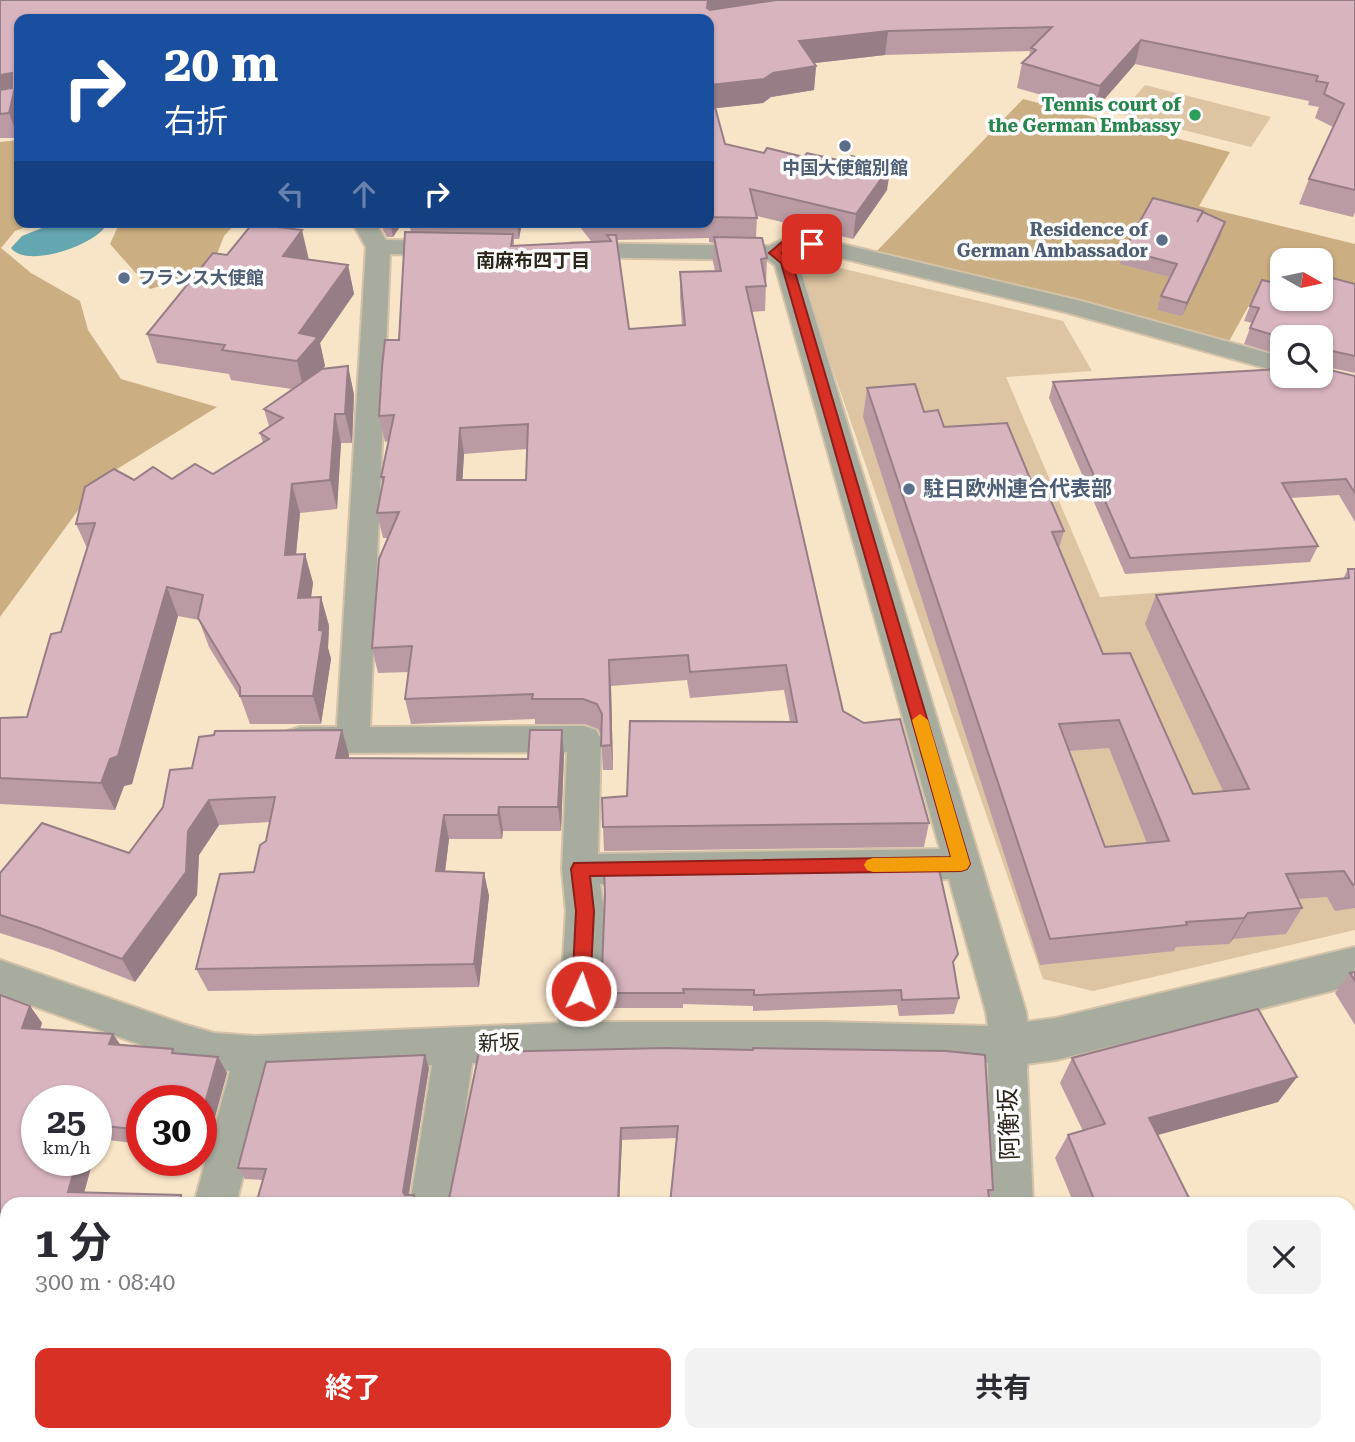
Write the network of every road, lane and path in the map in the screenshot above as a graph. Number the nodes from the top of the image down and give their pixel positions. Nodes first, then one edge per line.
1 (367, 228) edge
2 (378, 247) junction
3 (474, 249) edge
4 (556, 250) edge
5 (775, 253) junction
6 (1270, 361) edge
7 (353, 739) junction
8 (273, 740) edge
9 (961, 864) junction
10 (580, 869) junction
11 (1355, 965) edge
12 (0, 977) edge
13 (578, 1040) junction
14 (455, 1045) junction
15 (1010, 1045) junction
16 (255, 1054) junction
17 (217, 1197) edge
18 (432, 1197) edge
19 (1012, 1197) edge

1 - 2 street
2 - 3 street
2 - 7 street
4 - 5 street
5 - 6 street
5 - 9 street, 阿衡坂
7 - 8 street
7 - 10 street
9 - 10 street
9 - 15 street, 阿衡坂
10 - 13 street
11 - 15 street
12 - 16 street, 新坂
13 - 14 street, 新坂
13 - 15 street, 新坂
14 - 16 street, 新坂
14 - 18 street
15 - 19 street, 阿衡坂
16 - 17 street

